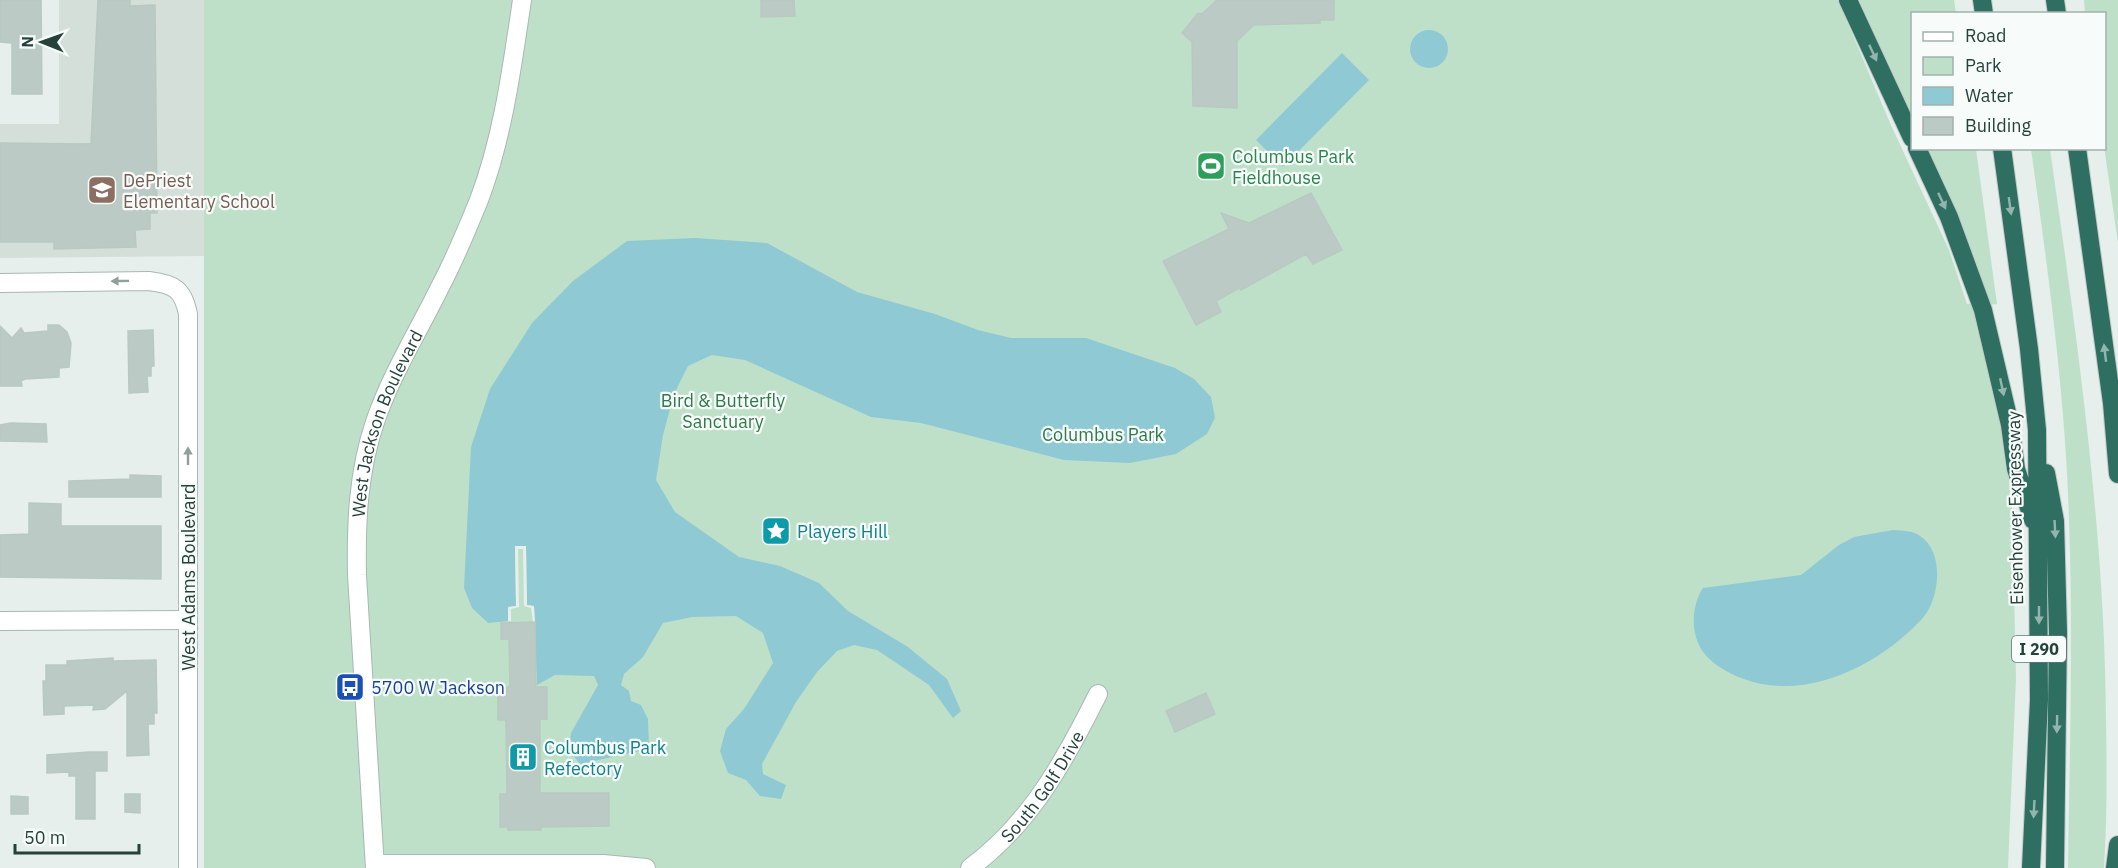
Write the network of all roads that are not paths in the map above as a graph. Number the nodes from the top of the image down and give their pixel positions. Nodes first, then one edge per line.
1 (522, 0) edge
2 (1848, 0) edge
3 (1911, 136) edge
4 (1918, 150) edge
5 (2002, 150) edge
6 (2077, 150) edge
7 (0, 283) edge
8 (2037, 430) junction
9 (2118, 474) edge
10 (2038, 539) junction
11 (187, 620) junction
12 (0, 621) edge
13 (1098, 694) dead end
14 (2118, 846) edge
15 (375, 866) edge
16 (188, 868) edge
17 (646, 868) edge
18 (970, 868) edge
19 (2031, 868) edge
20 (2055, 868) edge
21 (2115, 868) edge

1 - 15 street, West Jackson Boulevard
2 -> 3 highway
4 -> 10 highway
5 -> 8 highway, Eisenhower Expressway / I 290
9 -> 6 highway
11 -> 7 street, West Adams Boulevard
8 - 10 highway, Eisenhower Expressway / I 290
8 -> 20 highway
10 -> 19 highway, Eisenhower Expressway / I 290
11 - 12 street
11 - 16 street, West Adams Boulevard
13 - 18 street, South Golf Drive
14 - 21 highway
15 - 17 street

